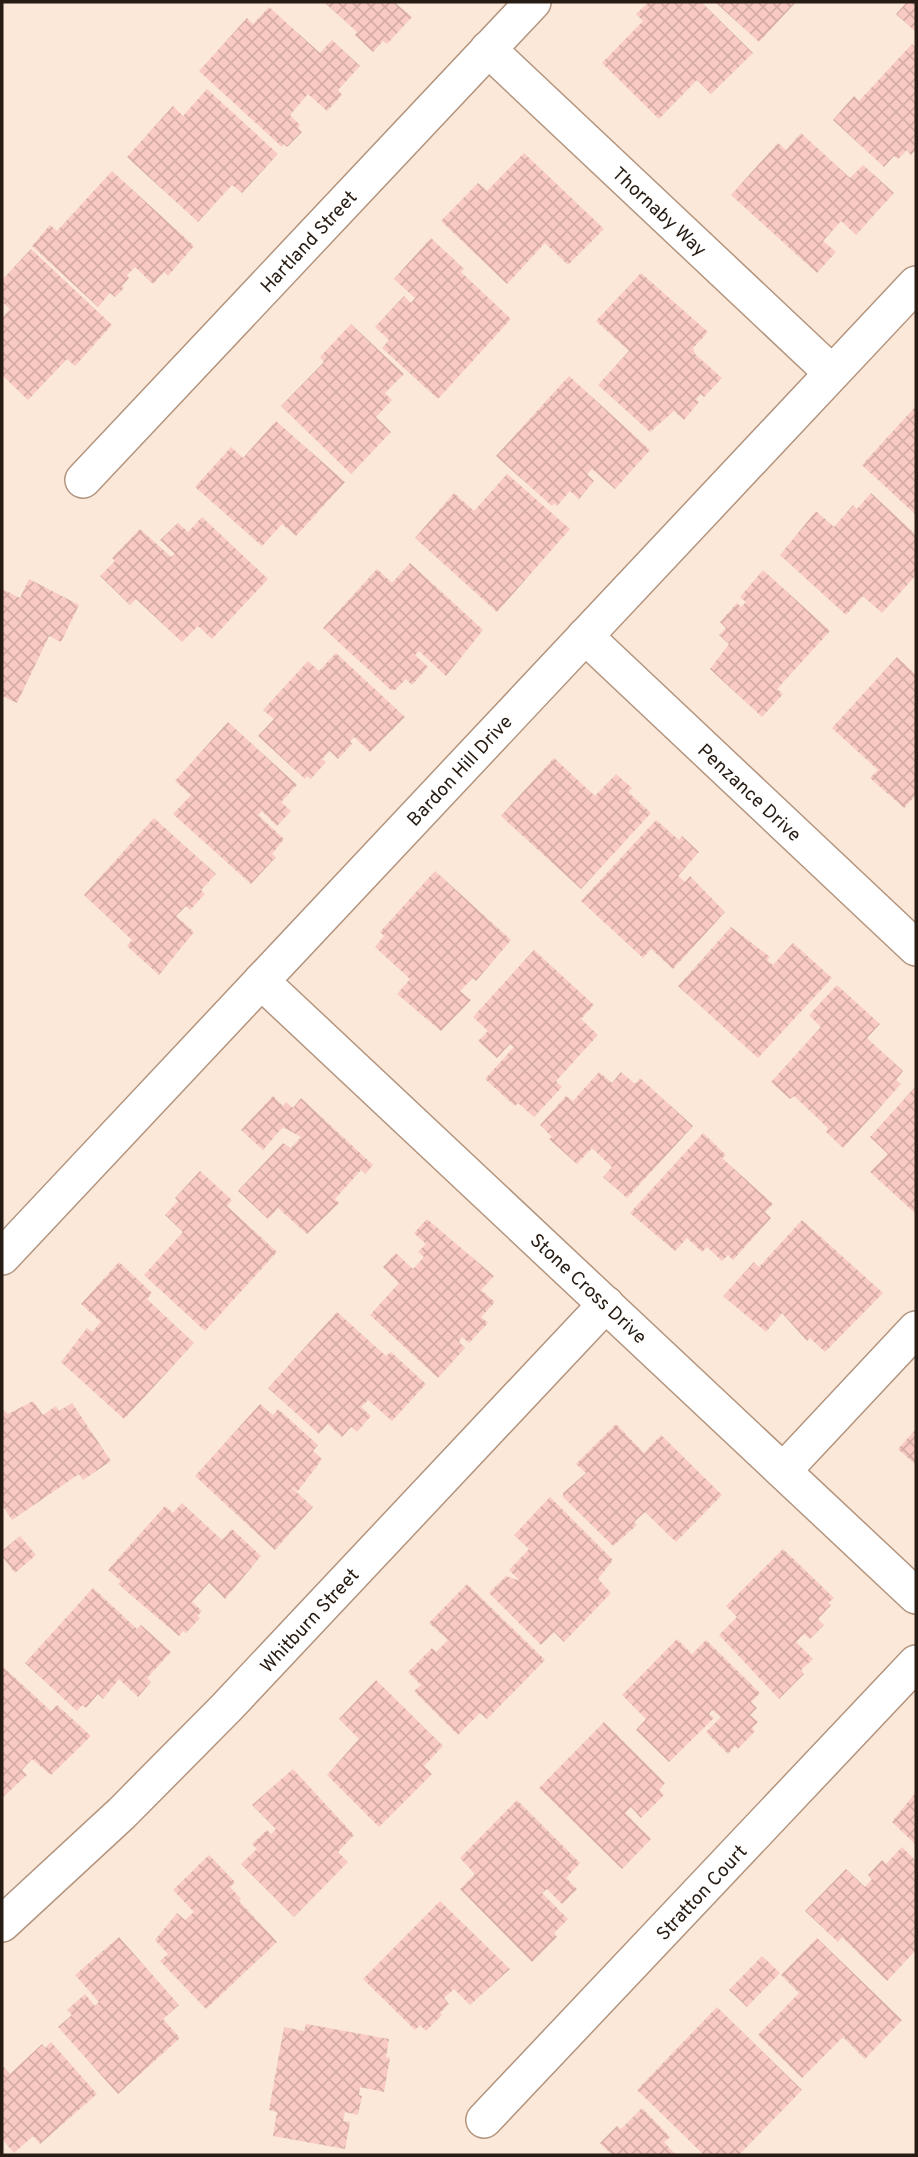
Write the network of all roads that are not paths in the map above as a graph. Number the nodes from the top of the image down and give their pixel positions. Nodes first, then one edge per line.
1 (533, 2) edge
2 (488, 49) junction
3 (916, 284) edge
4 (832, 373) junction
5 (83, 481) dead end
6 (585, 636) junction
7 (916, 948) edge
8 (261, 981) junction
9 (2, 1257) edge
10 (606, 1304) junction
11 (916, 1329) edge
12 (783, 1471) junction
13 (916, 1596) edge
14 (916, 1663) edge
15 (2, 1924) edge
16 (484, 2120) dead end

1 - 2 street, Hartland Street
2 - 4 street, Thornaby Way
2 - 5 street, Hartland Street
3 - 4 street, Bardon Hill Drive
4 - 6 street, Bardon Hill Drive
6 - 7 street, Penzance Drive
6 - 8 street, Bardon Hill Drive
8 - 9 street, Bardon Hill Drive
8 - 10 street, Stone Cross Drive
10 - 12 street, Stone Cross Drive
10 - 15 street, Whitburn Street
11 - 12 street
12 - 13 street, Stone Cross Drive
14 - 16 street, Stratton Court

